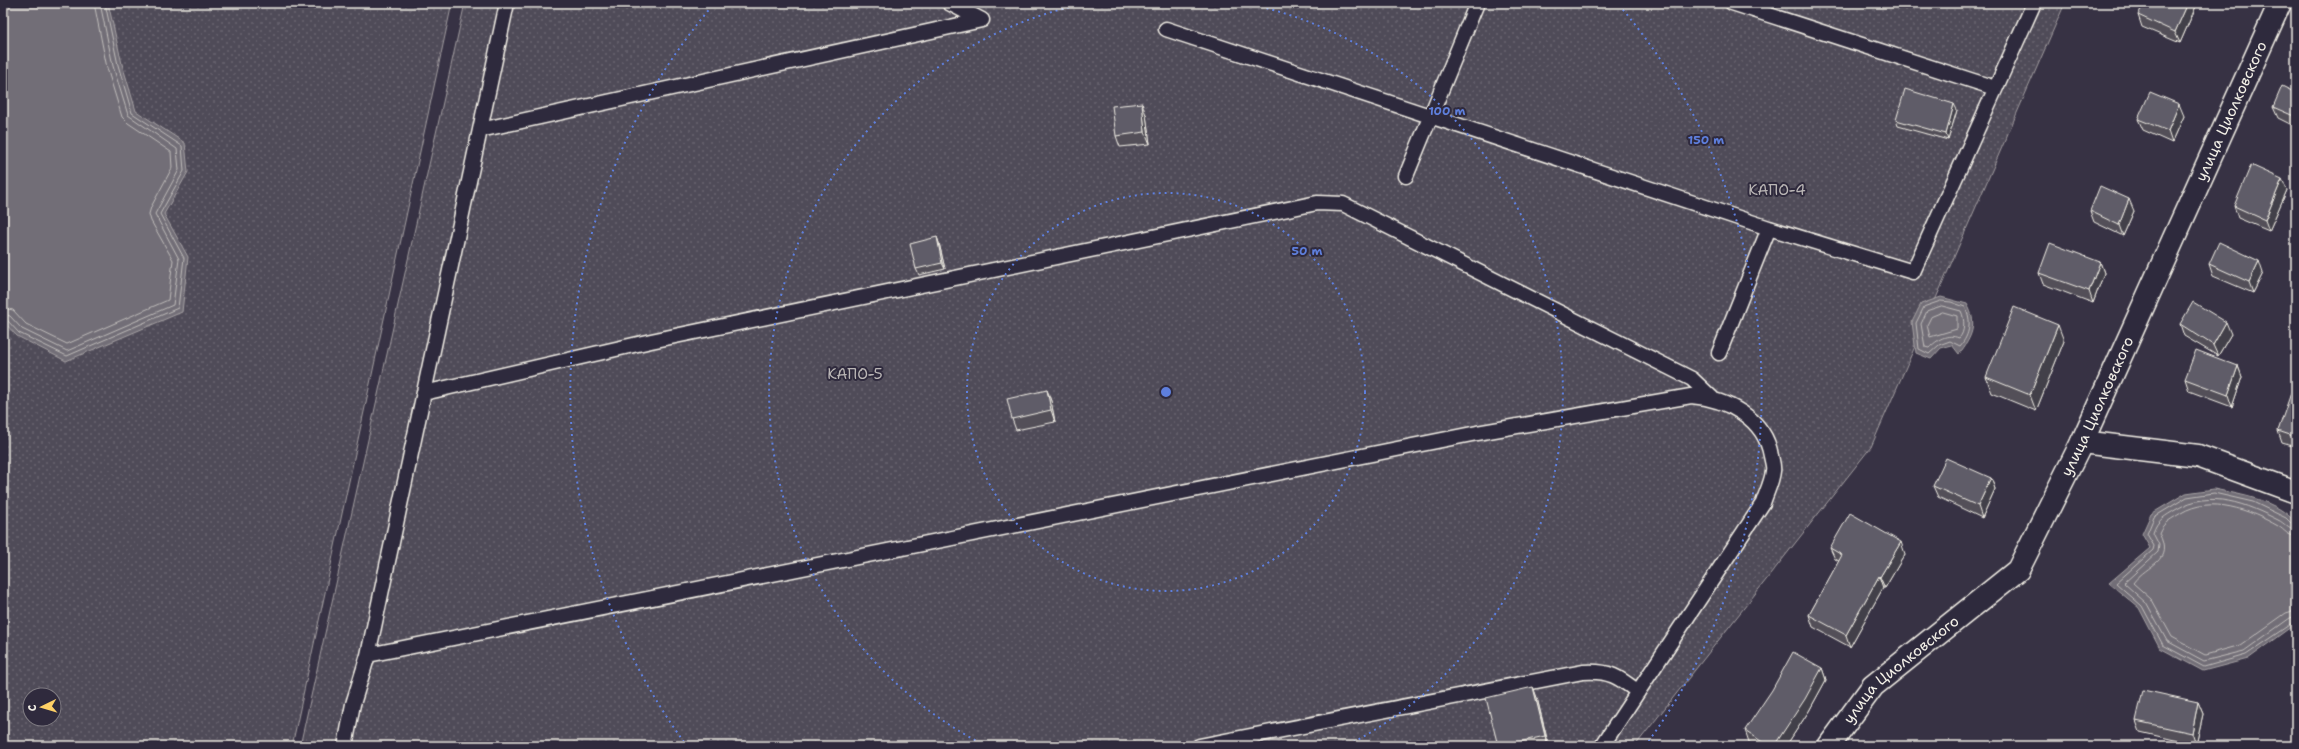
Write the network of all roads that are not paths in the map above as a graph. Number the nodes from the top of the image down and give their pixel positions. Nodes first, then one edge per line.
1 (507, 3) edge
2 (949, 3) edge
3 (1477, 3) edge
4 (1732, 3) edge
5 (2034, 3) edge
6 (2280, 3) edge
7 (1166, 29) dead end
8 (1996, 88) junction
9 (1430, 115) junction
10 (480, 130) junction
11 (1406, 176) dead end
12 (1769, 228) junction
13 (1719, 353) dead end
14 (424, 393) junction
15 (1712, 398) junction
16 (2082, 442) junction
17 (2296, 492) edge
18 (368, 654) junction
19 (1638, 692) junction
20 (345, 746) edge
21 (1199, 746) edge
22 (1602, 746) edge
23 (1829, 746) edge

1 - 10 lane
2 - 10 lane
3 - 9 lane
4 - 8 lane
5 - 8 lane
6 - 16 street, улица Циолковского
7 - 9 lane
8 - 12 lane
9 - 11 lane
9 - 12 lane
10 - 14 lane
12 - 13 lane
14 - 15 lane
14 - 18 lane
15 - 18 lane
15 - 19 lane
16 - 17 street
16 - 23 street, улица Циолковского
18 - 20 lane
19 - 21 lane
19 - 22 lane

